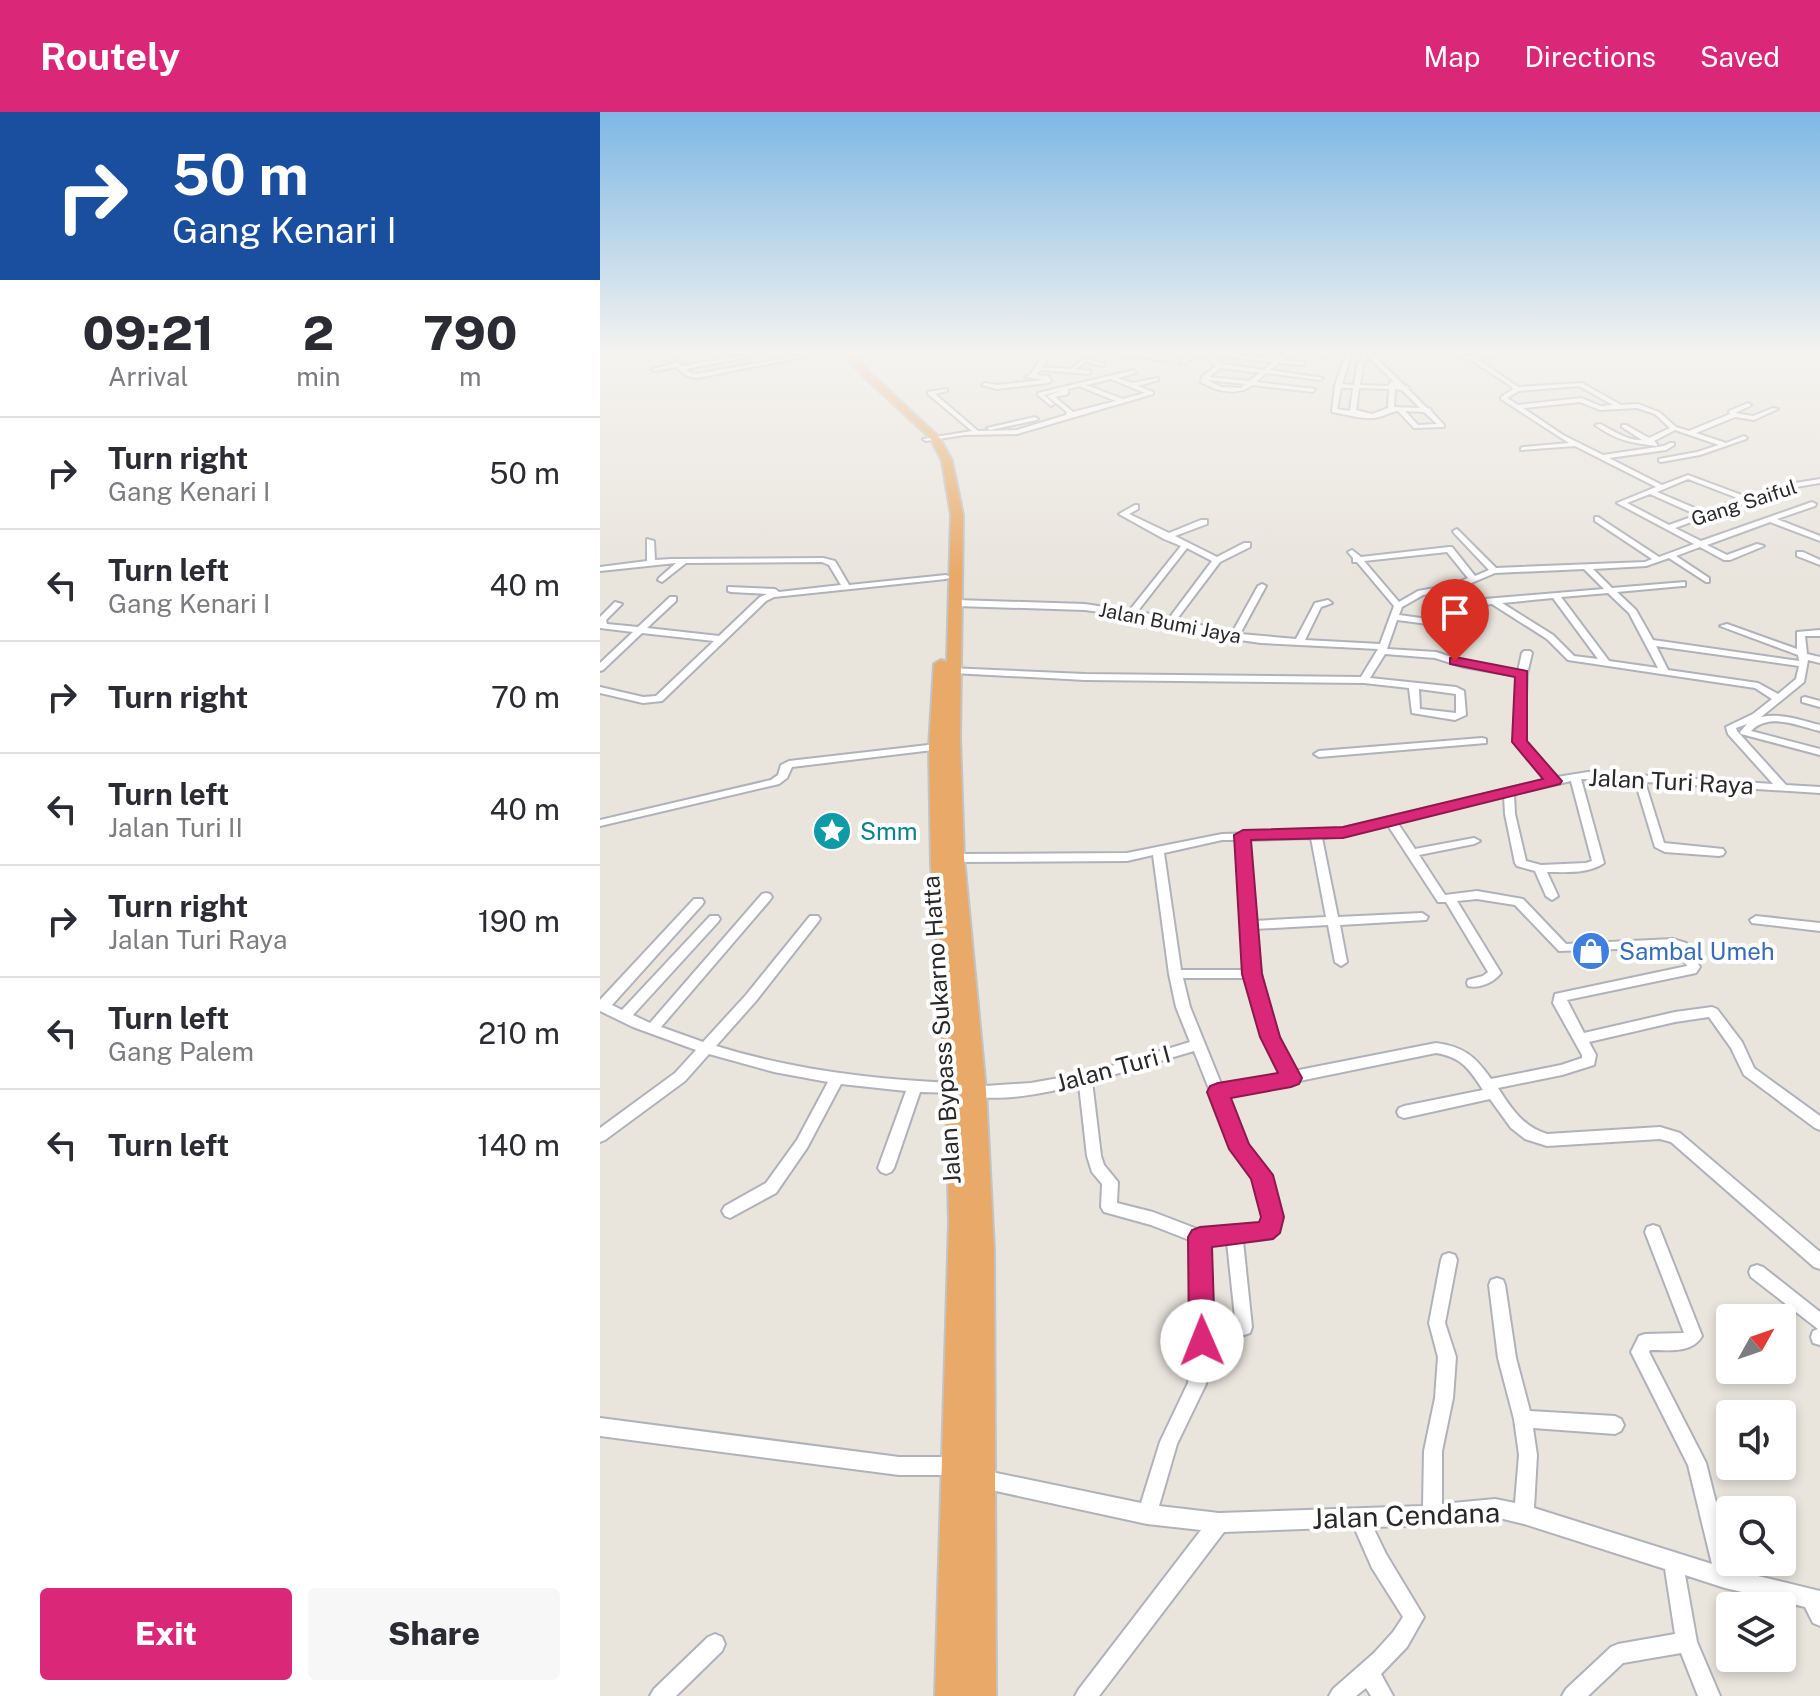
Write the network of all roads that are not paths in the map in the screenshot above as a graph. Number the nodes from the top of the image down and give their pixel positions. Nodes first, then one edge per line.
1 (919, 427) edge
2 (971, 427) edge
3 (993, 427) edge
4 (1031, 427) edge
5 (1547, 427) edge
6 (1601, 427) edge
7 (1626, 427) edge
8 (1705, 427) edge
9 (1674, 428) joint
10 (975, 430) junction
11 (964, 433) junction
12 (1690, 433) junction
13 (931, 438) junction
14 (1744, 438) dead end
15 (1651, 442) junction
16 (1575, 444) junction
17 (1672, 444) dead end
18 (1726, 445) junction
19 (1523, 449) dead end
20 (1660, 449) junction
21 (1602, 457) junction
22 (1661, 460) dead end
23 (1820, 481) edge
24 (1659, 486) junction
25 (1649, 491) junction
26 (1746, 499) junction
27 (1812, 504) dead end
28 (1135, 507) dead end
29 (1702, 514) junction
30 (1598, 519) dead end
31 (1770, 519) junction
32 (1204, 522) dead end
33 (1820, 525) edge
34 (1668, 528) junction
35 (1457, 531) dead end
36 (1802, 532) junction
37 (1167, 537) junction
38 (1820, 539) edge
39 (650, 541) dead end
40 (1247, 545) dead end
41 (1701, 545) junction
42 (1185, 546) junction
43 (1760, 546) dead end
44 (1800, 554) dead end
45 (1671, 556) junction
46 (1217, 560) junction
47 (1659, 560) junction
48 (684, 561) junction
49 (651, 563) junction
50 (1820, 563) edge
51 (1587, 568) junction
52 (600, 569) edge
53 (1494, 571) junction
54 (946, 577) junction
55 (1473, 579) junction
56 (662, 580) dead end
57 (1706, 580) dead end
58 (1682, 584) dead end
59 (845, 585) junction
60 (1262, 586) dead end
61 (731, 589) dead end
62 (1611, 590) junction
63 (1432, 591) junction
64 (783, 592) junction
65 (1555, 595) junction
66 (673, 599) dead end
67 (1492, 600) junction
68 (956, 603) junction
69 (1328, 603) dead end
70 (618, 604) dead end
71 (1398, 606) junction
72 (1131, 614) junction
73 (1395, 617) junction
74 (1172, 620) junction
75 (1724, 626) dead end
76 (643, 628) junction
77 (1472, 628) dead end
78 (1820, 633) edge
79 (1235, 636) junction
80 (722, 639) junction
81 (1299, 642) junction
82 (1652, 643) junction
83 (1383, 649) junction
84 (1527, 653) dead end
85 (600, 656) edge
86 (614, 657) junction
87 (1804, 658) junction
88 (1820, 660) edge
89 (1605, 662) junction
90 (600, 668) edge
91 (952, 670) junction
92 (1665, 672) junction
93 (1522, 674) junction
94 (1364, 680) junction
95 (1414, 686) junction
96 (600, 690) edge
97 (1779, 699) junction
98 (1805, 700) dead end
99 (1820, 704) edge
100 (1820, 728) edge
101 (1482, 741) dead end
102 (937, 747) junction
103 (1820, 752) edge
104 (1319, 754) dead end
105 (1575, 777) junction
106 (1639, 778) junction
107 (1554, 781) junction
108 (1782, 787) junction
109 (1820, 790) edge
110 (1509, 792) junction
111 (1391, 821) junction
112 (600, 823) edge
113 (1243, 835) junction
114 (1316, 835) junction
115 (1474, 841) dead end
116 (1158, 851) junction
117 (1719, 852) dead end
118 (1411, 853) junction
119 (955, 858) junction
120 (1540, 869) junction
121 (1552, 896) dead end
122 (766, 897) dead end
123 (1450, 899) junction
124 (698, 902) dead end
125 (1422, 917) dead end
126 (714, 919) dead end
127 (814, 919) dead end
128 (1331, 919) junction
129 (1756, 920) dead end
130 (1247, 925) junction
131 (1820, 927) edge
132 (1341, 962) dead end
133 (1175, 974) junction
134 (1252, 974) junction
135 (1473, 983) dead end
136 (603, 1008) edge
137 (625, 1016) junction
138 (653, 1028) junction
139 (1580, 1039) junction
140 (1197, 1045) junction
141 (708, 1048) junction
142 (1085, 1078) junction
143 (1291, 1078) junction
144 (836, 1080) junction
145 (914, 1089) junction
146 (966, 1089) junction
147 (1490, 1089) junction
148 (1218, 1092) junction
149 (1404, 1112) dead end
150 (1820, 1124) edge
151 (600, 1136) edge
152 (886, 1168) dead end
153 (730, 1211) dead end
154 (1653, 1232) dead end
155 (1234, 1234) junction
156 (1200, 1237) junction
157 (1449, 1260) dead end
158 (1820, 1262) edge
159 (1757, 1272) dead end
160 (1497, 1285) dead end
161 (1820, 1322) edge
162 (1244, 1327) dead end
163 (1523, 1419) junction
164 (1615, 1425) dead end
165 (600, 1427) edge
166 (957, 1466) junction
167 (982, 1479) junction
168 (1147, 1514) junction
169 (1524, 1514) junction
170 (1432, 1515) junction
171 (1359, 1518) junction
172 (1219, 1523) junction
173 (1673, 1560) junction
174 (1725, 1578) junction
175 (1817, 1606) edge
176 (1687, 1642) junction
177 (715, 1644) dead end
178 (1369, 1672) junction
179 (1093, 1693) edge
180 (661, 1696) edge
181 (951, 1696) edge
182 (980, 1696) edge
183 (1340, 1696) edge
184 (1382, 1696) edge
185 (1573, 1696) edge
186 (1709, 1696) edge

1 - 13 highway, Jalan Bypass Sukarno Hatta
2 - 10 street
3 - 10 street
4 - 11 street
5 - 16 street
6 - 15 street
7 - 15 street
8 - 12 street
9 - 12 street
9 - 15 street
10 - 11 street
11 - 13 street
12 - 18 street
13 - 54 highway, Jalan Bypass Sukarno Hatta
13 - 68 highway, Jalan Bypass Sukarno Hatta
14 - 18 street
15 - 20 street
16 - 19 street
16 - 21 street
17 - 20 street
18 - 22 street
20 - 21 street
21 - 24 street
23 - 26 street, Gang Saiful
24 - 25 street
24 - 26 street
25 - 29 street
25 - 34 street
26 - 29 street, Gang Saiful
27 - 31 street
28 - 37 street
29 - 34 street, Gang Saiful
30 - 47 street
31 - 36 street
31 - 41 street
32 - 37 street
33 - 36 street
34 - 41 street
35 - 53 street
36 - 38 street
37 - 42 street
39 - 49 street
40 - 46 street
41 - 43 street
41 - 45 street
42 - 46 street
42 - 72 street
44 - 50 street
45 - 47 street
45 - 57 street
46 - 74 street
47 - 51 street
48 - 49 street
48 - 56 street
48 - 59 street
49 - 52 street
51 - 53 street
51 - 62 street
53 - 55 street
54 - 59 street
54 - 102 highway, Jalan Bypass Sukarno Hatta
55 - 63 street
55 - 71 street
58 - 62 street
59 - 64 street
60 - 79 street
61 - 64 street
62 - 65 street
62 - 82 street
63 - 67 street
63 - 71 street
64 - 80 street
65 - 67 street
65 - 89 street
66 - 76 street
67 - 89 street
68 - 72 street, Jalan Bumi Jaya
68 - 91 highway, Jalan Bypass Sukarno Hatta
69 - 81 street
70 - 76 street
71 - 73 street
72 - 74 street, Jalan Bumi Jaya
73 - 77 street
73 - 83 street
74 - 79 street, Jalan Bumi Jaya
75 - 87 street
76 - 80 street
76 - 86 street
78 - 87 street
79 - 81 street, Jalan Bumi Jaya
80 - 96 street
81 - 83 street, Jalan Bumi Jaya
82 - 87 street
82 - 92 street
83 - 93 street, Jalan Bumi Jaya
83 - 94 street
84 - 93 street
85 - 86 street
86 - 90 street
87 - 88 street
87 - 97 street
89 - 92 street
91 - 94 street
91 - 119 highway, Jalan Bypass Sukarno Hatta
92 - 97 street
93 - 107 street
94 - 95 street
95 - 95 street
97 - 108 street
98 - 99 street
100 - 103 street
101 - 104 street
102 - 112 street
102 - 146 highway, Jalan Bypass Sukarno Hatta
105 - 106 street, Jalan Turi Raya
105 - 107 street, Jalan Turi Raya
105 - 120 street
106 - 108 street, Jalan Turi Raya
106 - 117 street
107 - 110 street, Jalan Turi Raya
108 - 109 street, Jalan Turi Raya
110 - 111 street, Jalan Turi Raya
110 - 120 street
111 - 114 street, Jalan Turi Raya
111 - 118 street
113 - 114 street, Jalan Turi Raya
113 - 116 street, Jalan Turi Raya
113 - 130 street
114 - 128 street
115 - 118 street
116 - 119 street, Jalan Turi Raya
116 - 133 street, Jalan Turi I
118 - 123 street
119 - 146 highway, Jalan Bypass Sukarno Hatta
120 - 121 street
122 - 138 street
123 - 135 street
123 - 139 street
124 - 136 street
125 - 128 street
126 - 137 street
127 - 141 street
128 - 130 street
128 - 132 street
129 - 131 street
130 - 134 street
133 - 134 street
133 - 140 street, Jalan Turi I
134 - 143 street
136 - 137 street, Jalan Turi I
137 - 138 street, Jalan Turi I
138 - 141 street, Jalan Turi I
139 - 147 street
139 - 150 street
140 - 142 street, Jalan Turi I
140 - 148 street
141 - 144 street, Jalan Turi I
141 - 151 street
142 - 146 street, Jalan Turi I
142 - 156 street
143 - 147 street
143 - 148 street
144 - 145 street, Jalan Turi I
144 - 153 street
145 - 146 street, Jalan Turi I
145 - 152 street
146 - 166 highway, Jalan Bypass Sukarno Hatta
146 - 167 highway, Jalan Bypass Sukarno Hatta
147 - 149 street
147 - 158 street
148 - 155 street
154 - 174 street
155 - 156 street
155 - 162 street
156 - 168 street
157 - 170 street
159 - 161 street
160 - 163 street
163 - 164 street
163 - 169 street
165 - 166 street
166 - 181 highway, Jalan Bypass Sukarno Hatta
167 - 168 street, Jalan Cendana
167 - 182 highway, Jalan Bypass Sukarno Hatta
168 - 172 street, Jalan Cendana
169 - 170 street, Jalan Cendana
169 - 173 street, Jalan Cendana
170 - 171 street, Jalan Cendana
171 - 172 street, Jalan Cendana
171 - 178 street
172 - 179 street
173 - 174 street, Jalan Cendana
173 - 176 street
174 - 175 street, Jalan Cendana
176 - 185 street
176 - 186 street
177 - 180 street
178 - 183 street
178 - 184 street

